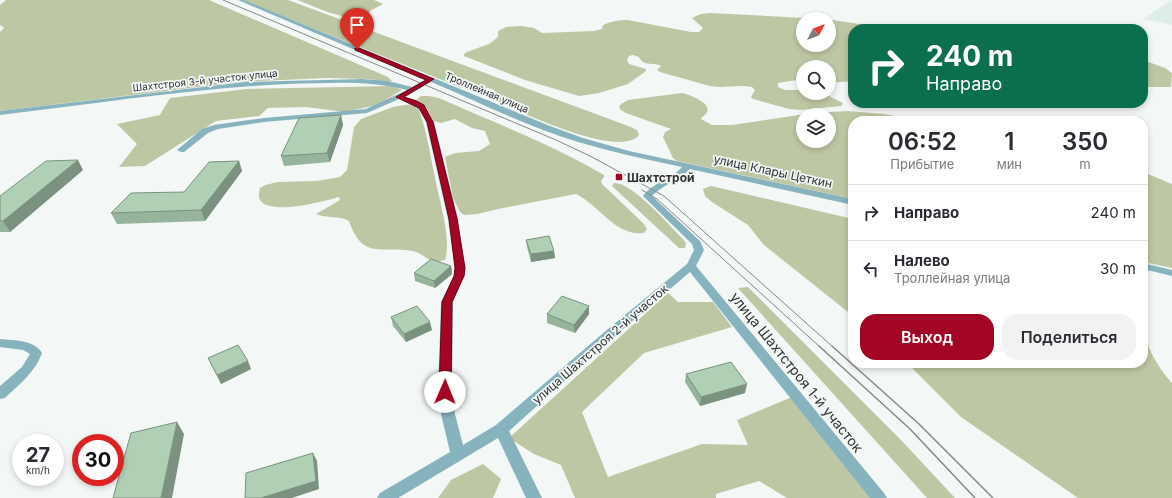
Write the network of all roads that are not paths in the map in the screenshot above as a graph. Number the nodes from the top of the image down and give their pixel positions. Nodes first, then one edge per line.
1 (240, 0) edge
2 (431, 79) junction
3 (412, 89) junction
4 (399, 97) junction
5 (0, 113) edge
6 (181, 150) dead end
7 (688, 166) junction
8 (848, 201) edge
9 (691, 266) junction
10 (1148, 267) edge
11 (1172, 273) edge
12 (0, 343) edge
13 (0, 394) edge
14 (501, 430) junction
15 (458, 454) junction
16 (385, 498) edge
17 (534, 498) edge
18 (879, 498) edge

1 - 2 street, Троллейная улица
2 - 3 street
2 - 7 street, Троллейная улица
3 - 4 street
3 - 5 street, Шахтстроя 3-й участок улица
4 - 6 street
4 - 15 street
7 - 8 street, улица Клары Цеткин
7 - 9 street, улица Шахтстроя 2-й участок
9 - 14 street, улица Шахтстроя 2-й участок
9 - 18 street, улица Шахтстроя 1-й участок
10 - 11 street
12 - 13 street
14 - 15 street, улица Шахтстроя 2-й участок
14 - 17 street
15 - 16 street, улица Шахтстроя 2-й участок

